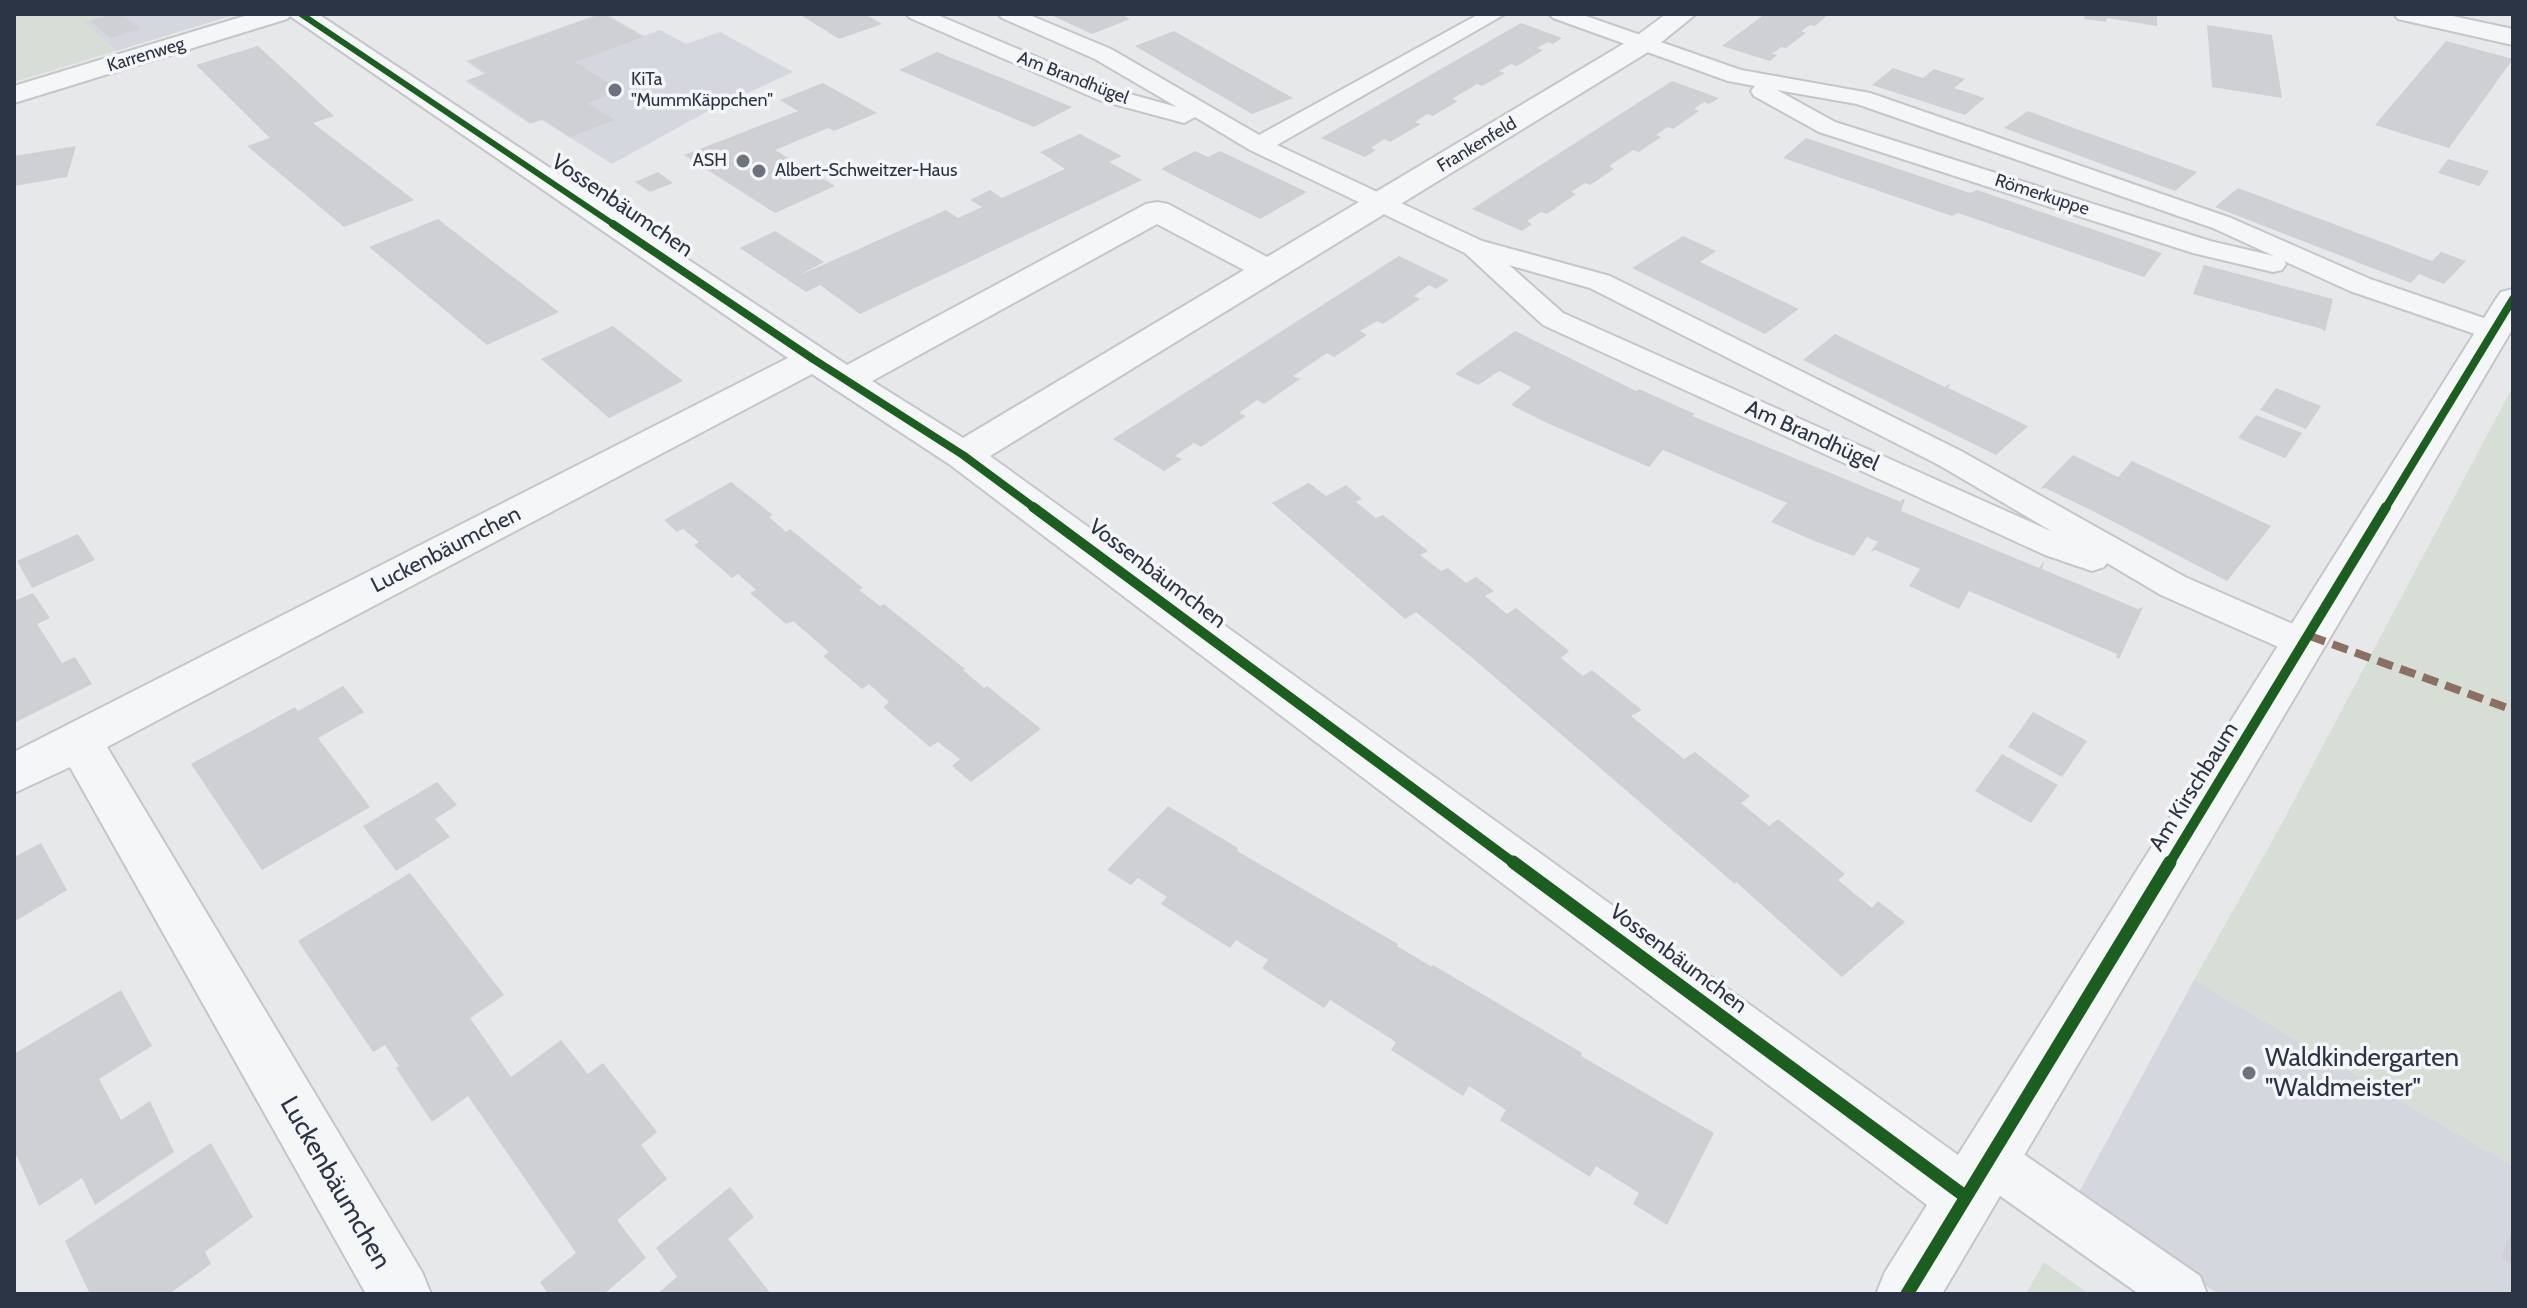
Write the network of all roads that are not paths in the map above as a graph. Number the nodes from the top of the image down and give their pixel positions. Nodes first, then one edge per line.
1 (278, 14) edge
2 (301, 14) edge
3 (917, 14) edge
4 (1009, 14) edge
5 (1494, 14) edge
6 (1560, 14) edge
7 (1683, 14) edge
8 (2407, 14) edge
9 (2513, 37) edge
10 (1644, 43) junction
11 (1736, 76) junction
12 (14, 95) edge
13 (1232, 130) junction
14 (1259, 145) junction
15 (1382, 203) junction
16 (1473, 247) junction
17 (1266, 269) junction
18 (2360, 285) junction
19 (2504, 315) edge
20 (830, 369) junction
21 (963, 455) junction
22 (2173, 586) junction
23 (2305, 644) junction
24 (79, 741) junction
25 (14, 774) edge
26 (1977, 1178) junction
27 (400, 1294) edge
28 (1907, 1294) edge
29 (2182, 1294) edge

1 - 12 street, Karrenweg
2 - 20 street, Vossenbäumchen
3 - 13 lane, Am Brandhügel
4 - 13 lane, Am Brandhügel
5 - 14 lane
6 - 10 lane, Römerkuppe
7 - 10 street, Frankenfeld
8 - 9 street
10 - 11 lane, Römerkuppe
10 - 15 street, Frankenfeld
11 - 18 lane, Römerkuppe
11 - 18 lane, Römerkuppe
13 - 14 lane, Am Brandhügel
14 - 15 lane, Am Brandhügel
15 - 16 lane, Am Brandhügel
15 - 17 street, Frankenfeld
16 - 22 lane, Am Brandhügel
16 - 22 lane, Am Brandhügel
17 - 20 street
17 - 21 street, Frankenfeld
18 - 19 lane, Römerkuppe
19 - 23 street, Am Kirschbaum
20 - 21 street, Vossenbäumchen
20 - 24 street, Luckenbäumchen
21 - 26 street, Vossenbäumchen
22 - 23 lane, Am Brandhügel
23 - 26 street, Am Kirschbaum
24 - 25 street, Luckenbäumchen
24 - 27 street, Luckenbäumchen
26 - 28 street, Am Kirschbaum
26 - 29 lane, Vossenbäumchen

